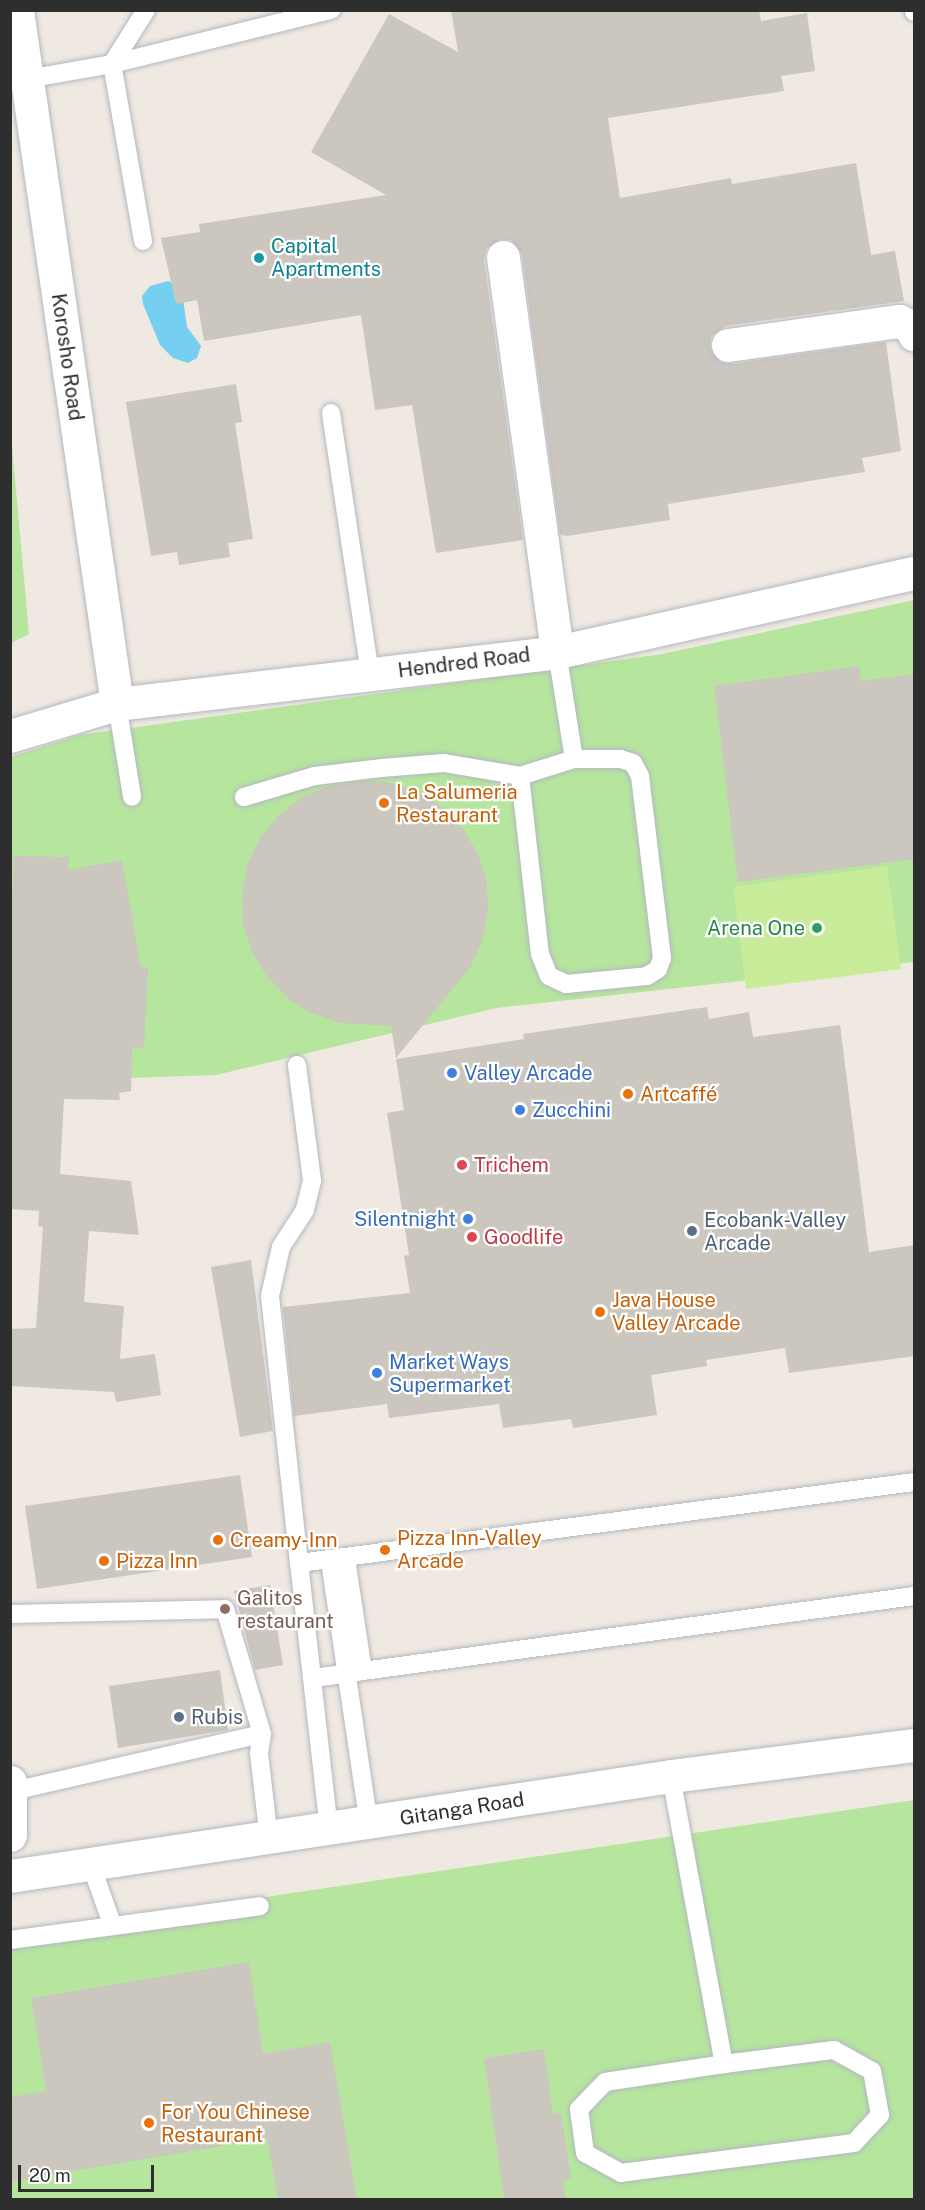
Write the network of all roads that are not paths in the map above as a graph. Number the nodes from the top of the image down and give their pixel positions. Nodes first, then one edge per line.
1 (17, 10) edge
2 (146, 10) edge
3 (331, 10) edge
4 (112, 64) junction
5 (27, 79) junction
6 (143, 240) dead end
7 (502, 257) dead end
8 (915, 334) edge
9 (728, 345) dead end
10 (331, 414) dead end
11 (915, 573) edge
12 (557, 652) junction
13 (370, 674) junction
14 (117, 704) junction
15 (10, 736) edge
16 (574, 759) junction
17 (520, 776) junction
18 (132, 797) dead end
19 (244, 797) dead end
20 (297, 1065) dead end
21 (915, 1482) edge
22 (338, 1560) junction
23 (299, 1563) junction
24 (915, 1596) edge
25 (10, 1614) edge
26 (355, 1673) junction
27 (313, 1678) junction
28 (262, 1734) junction
29 (915, 1744) edge
30 (671, 1776) junction
31 (12, 1787) edge
32 (369, 1824) junction
33 (329, 1830) junction
34 (10, 1835) edge
35 (269, 1839) junction
36 (91, 1864) junction
37 (10, 1876) edge
38 (260, 1906) dead end
39 (112, 1924) junction
40 (10, 1940) edge
41 (724, 2064) junction

1 - 5 street, Korosho Road
2 - 4 lane
3 - 4 lane
4 - 5 lane
4 - 6 lane
5 - 14 street, Korosho Road
7 - 12 street
8 - 9 street
10 - 13 lane
11 - 12 street, Hendred Road
12 - 13 street, Hendred Road
12 - 16 lane
13 - 14 street, Hendred Road
14 - 15 street, Hendred Road
14 - 18 lane
16 - 17 lane
16 - 17 lane
17 - 19 lane
20 - 23 lane
21 - 22 lane
22 - 23 lane
22 - 26 lane
23 - 27 lane
24 - 26 lane
25 - 28 lane
26 - 27 lane
26 - 32 lane
27 - 33 lane
28 - 31 lane
28 - 35 lane
29 - 30 street, Gitanga Road
30 - 32 street, Gitanga Road
30 - 41 lane
31 - 34 street
32 - 33 street, Gitanga Road
33 - 35 street, Gitanga Road
35 - 36 street, Gitanga Road
36 - 37 street, Gitanga Road
36 - 39 lane
38 - 39 lane
39 - 40 lane
41 - 41 lane

